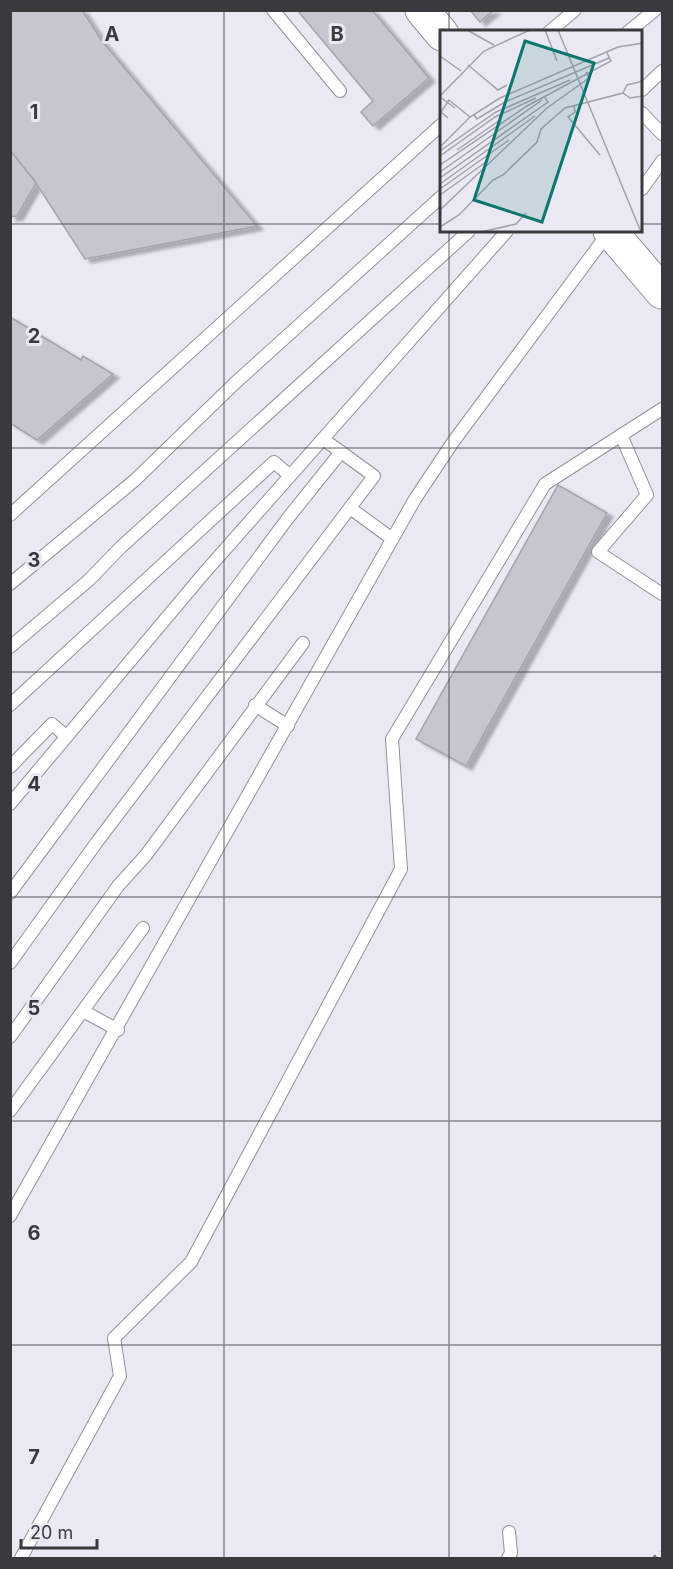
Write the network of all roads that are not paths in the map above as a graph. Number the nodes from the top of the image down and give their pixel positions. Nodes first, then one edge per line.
1 (273, 10) edge
2 (575, 10) edge
3 (655, 10) edge
4 (551, 30) edge
5 (630, 30) edge
6 (663, 71) edge
7 (643, 89) edge
8 (340, 91) dead end
9 (643, 114) edge
10 (440, 126) edge
11 (663, 134) edge
12 (663, 161) edge
13 (643, 188) edge
14 (440, 198) edge
15 (468, 232) edge
16 (506, 232) edge
17 (609, 232) edge
18 (611, 232) edge
19 (663, 292) edge
20 (663, 409) edge
21 (621, 435) junction
22 (323, 439) junction
23 (341, 452) junction
24 (290, 476) junction
25 (350, 508) junction
26 (10, 514) edge
27 (392, 538) junction
28 (10, 584) edge
29 (663, 594) edge
30 (303, 643) dead end
31 (10, 647) edge
32 (10, 705) edge
33 (255, 705) junction
34 (288, 726) junction
35 (66, 736) junction
36 (10, 767) edge
37 (10, 804) edge
38 (10, 893) edge
39 (143, 928) dead end
40 (10, 963) edge
41 (84, 1011) junction
42 (117, 1030) junction
43 (10, 1037) edge
44 (10, 1111) edge
45 (10, 1216) edge
46 (509, 1532) dead end
47 (21, 1558) edge
48 (508, 1558) edge

1 - 8 lane
2 - 4 lane
3 - 5 lane
6 - 7 lane
9 - 11 lane
10 - 26 lane
12 - 13 lane
14 - 28 lane
15 - 31 lane
16 - 22 lane
17 - 27 lane
18 - 19 street
20 - 21 lane
21 - 29 lane
21 - 47 lane
22 - 23 lane
22 - 24 lane
23 - 25 lane
23 - 38 lane
24 - 32 lane
24 - 35 lane
25 - 27 lane
25 - 40 lane
27 - 34 lane
30 - 33 lane
33 - 34 lane
33 - 43 lane
34 - 42 lane
35 - 36 lane
35 - 37 lane
39 - 41 lane
41 - 42 lane
41 - 44 lane
42 - 45 lane
46 - 48 lane

